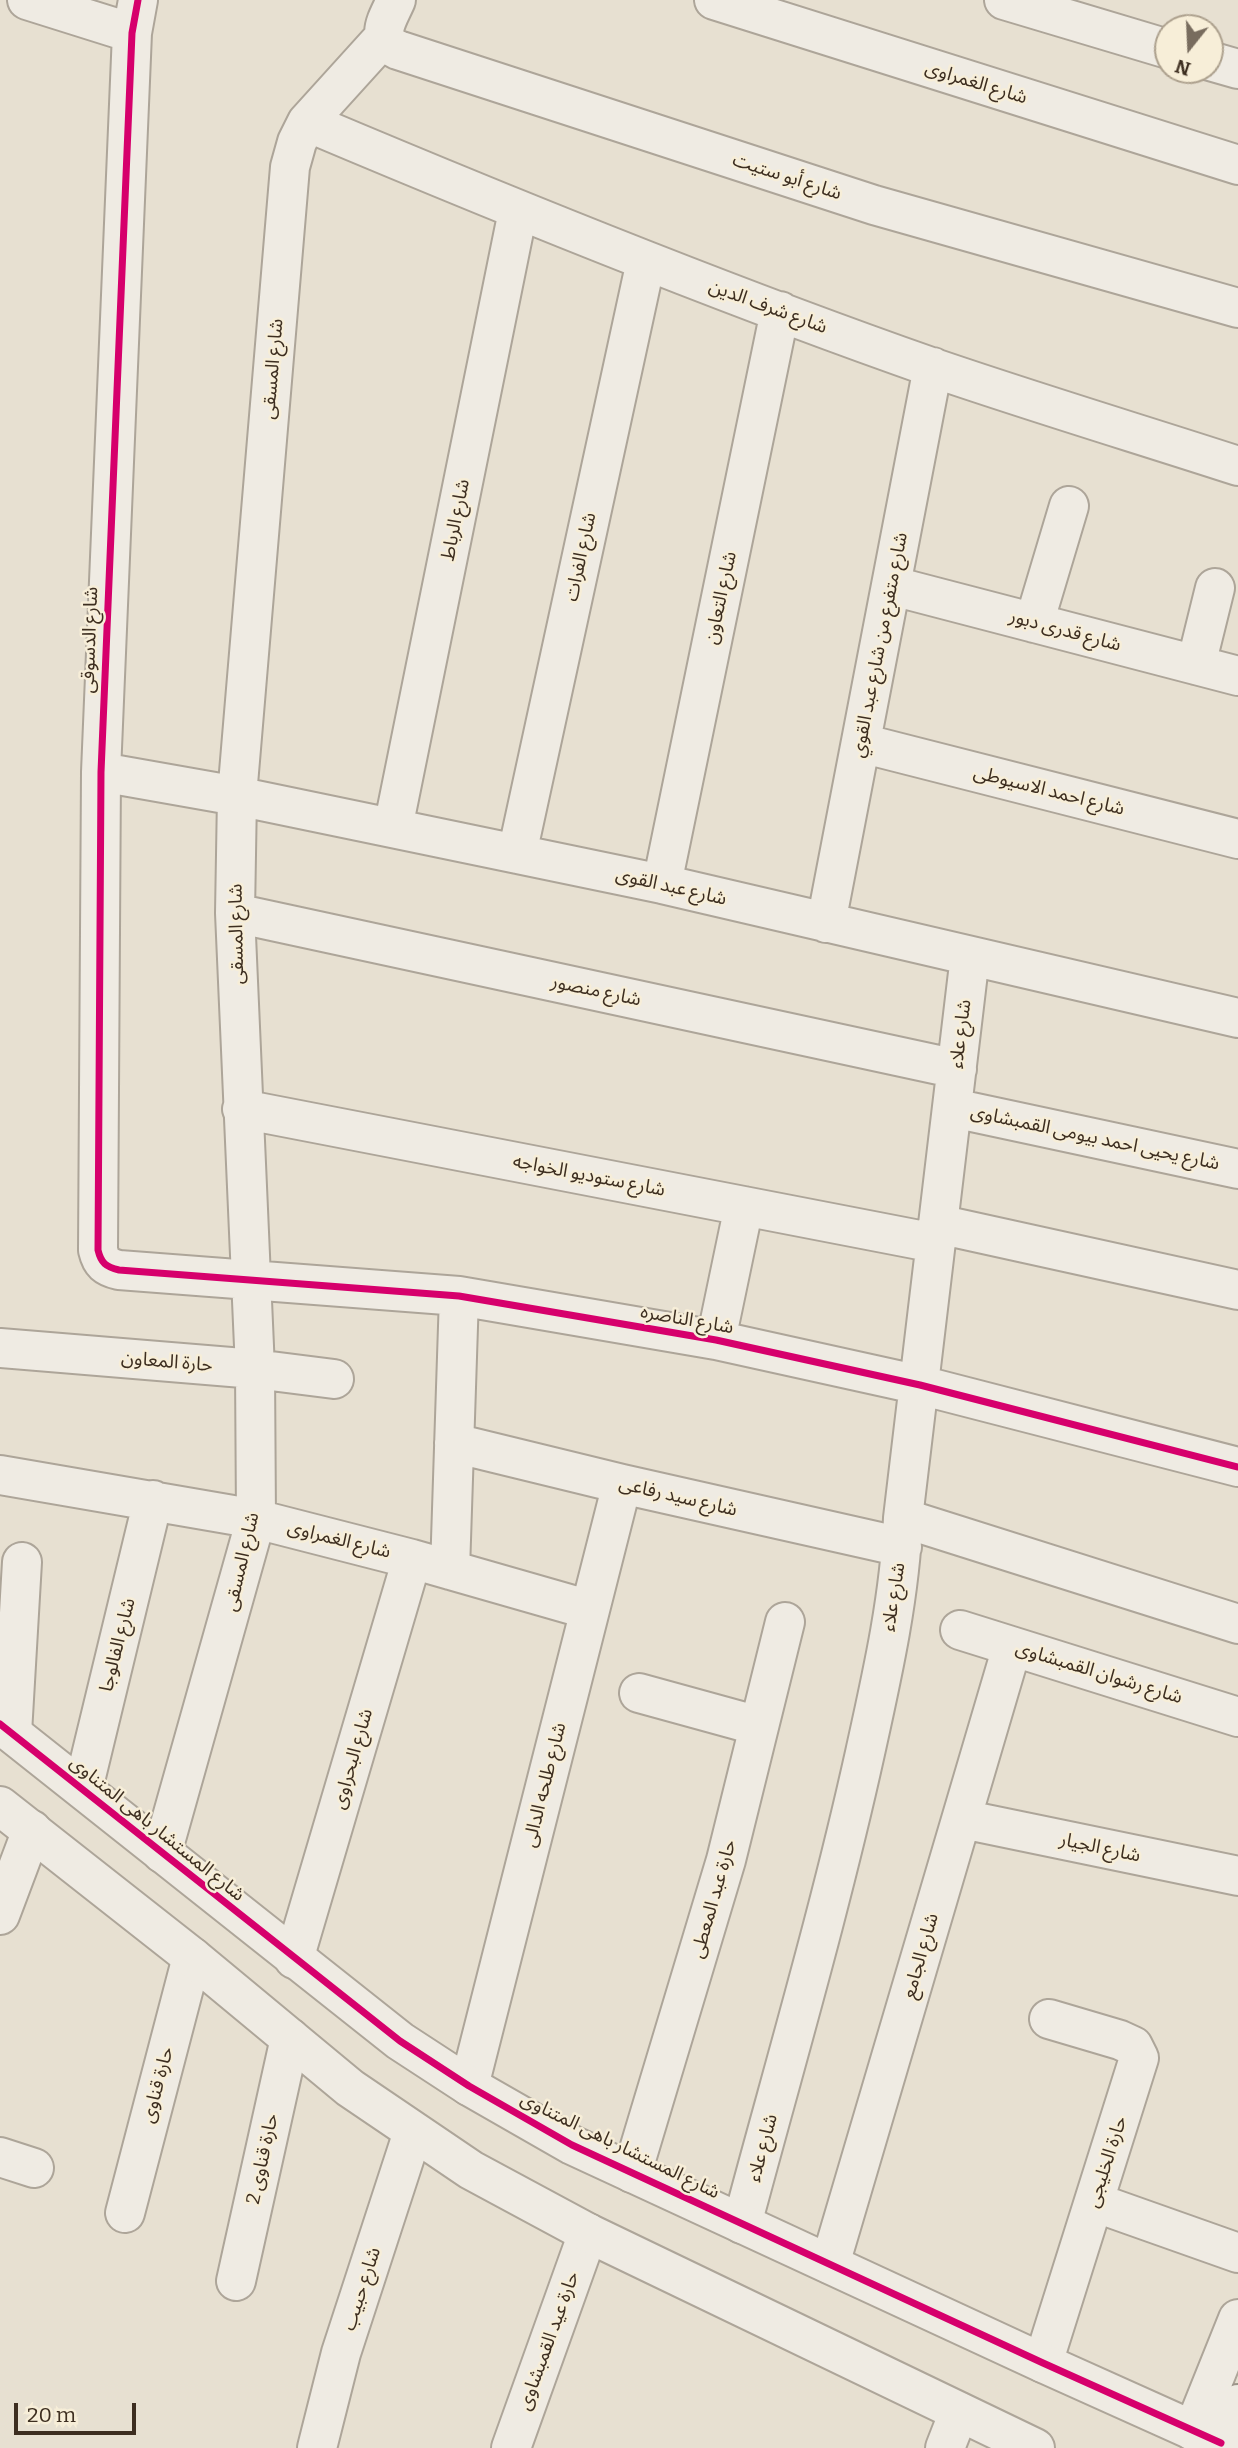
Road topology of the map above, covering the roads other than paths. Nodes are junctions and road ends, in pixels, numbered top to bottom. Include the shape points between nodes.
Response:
1 (27, 0) edge
2 (396, 0) edge
3 (714, 0) edge
4 (1004, 0) edge
5 (135, 16) edge
6 (384, 37) junction
7 (1154, 44) edge
8 (307, 122) junction
9 (1238, 165) edge
10 (518, 211) junction
11 (646, 261) junction
12 (1238, 308) edge
13 (780, 312) junction
14 (933, 368) junction
15 (1238, 466) edge
16 (1069, 506) dead end
17 (893, 586) junction
18 (1215, 588) dead end
19 (1034, 623) junction
20 (1196, 665) junction
21 (1238, 676) edge
22 (861, 743) junction
23 (101, 772) junction
24 (237, 796) junction
25 (393, 828) junction
26 (1238, 839) edge
27 (517, 854) junction
28 (662, 884) junction
29 (235, 913) junction
30 (827, 923) junction
31 (970, 956) junction
32 (1238, 1018) edge
33 (957, 1069) junction
34 (953, 1108) junction
35 (242, 1109) junction
36 (1238, 1169) edge
37 (744, 1206) junction
38 (937, 1234) junction
39 (120, 1270) joint
40 (251, 1280) junction
41 (1238, 1290) edge
42 (459, 1296) junction
43 (716, 1340) junction
44 (0, 1348) edge
45 (255, 1369) junction
46 (334, 1379) dead end
47 (920, 1385) junction
48 (454, 1443) junction
49 (1238, 1466) edge
50 (0, 1475) edge
51 (622, 1484) junction
52 (153, 1500) junction
53 (256, 1520) junction
54 (902, 1532) junction
55 (412, 1559) junction
56 (22, 1562) dead end
57 (450, 1570) junction
58 (590, 1610) junction
59 (785, 1622) dead end
60 (1238, 1623) edge
61 (960, 1630) dead end
62 (1012, 1647) junction
63 (639, 1693) dead end
64 (1238, 1717) edge
65 (759, 1726) junction
66 (6, 1729) edge
67 (83, 1789) junction
68 (0, 1806) edge
69 (962, 1819) junction
70 (32, 1830) junction
71 (162, 1853) junction
72 (1238, 1876) edge
73 (0, 1915) edge
74 (192, 1957) junction
75 (294, 1959) junction
76 (1049, 2019) dead end
77 (290, 2038) junction
78 (468, 2086) junction
79 (413, 2132) junction
80 (632, 2173) junction
81 (1094, 2202) junction
82 (125, 2213) dead end
83 (743, 2224) junction
84 (588, 2233) junction
85 (1238, 2253) edge
86 (830, 2264) junction
87 (236, 2281) dead end
88 (1238, 2319) edge
89 (1043, 2363) junction
90 (1238, 2404) edge
91 (959, 2412) junction
92 (1211, 2441) edge
93 (317, 2448) edge
94 (511, 2448) edge
95 (946, 2448) edge
96 (1035, 2448) edge

1 - 5 street
2 - 6 street
3 - 9 street, شارع الغمراوى
4 - 7 street
5 - 23 street, شارع الدسوقى
6 - 8 street, شارع المسقى
6 - 12 street, شارع أبو ستيت via 398,50 874,205
8 - 10 street, شارع شرف الدين
8 - 24 street, شارع المسقى via 290,167
10 - 11 street, شارع شرف الدين
10 - 25 street, شارع الرباط
11 - 13 street, شارع شرف الدين
11 - 27 street, شارع الفرات
13 - 14 street, شارع شرف الدين
13 - 28 street, شارع التعاون
14 - 15 street, شارع شرف الدين
14 - 17 street, شارع متفرع من شارع عبد القوي
16 - 19 street
17 - 19 street, شارع قدرى دبور
17 - 22 street, شارع متفرع من شارع عبد القوي
18 - 20 street
19 - 20 street, شارع قدرى دبور
20 - 21 street, شارع قدرى دبور
22 - 26 street, شارع احمد الاسيوطى
22 - 30 street, شارع متفرع من شارع عبد القوي
23 - 24 street, شارع عبد القوى
23 - 39 street, شارع الدسوقى via 98,1250 109,1268
24 - 25 street, شارع عبد القوى
24 - 29 street, شارع المسقى
25 - 27 street, شارع عبد القوى
27 - 28 street, شارع عبد القوى
28 - 30 street, شارع عبد القوى
29 - 33 street, شارع منصور
29 - 35 street, شارع المسقى
30 - 31 street, شارع عبد القوى
31 - 32 street, شارع عبد القوى
31 - 33 street, شارع علاء
33 - 34 street, شارع علاء
34 - 36 street, شارع يحيى احمد بيومى القمبشاوى
34 - 38 street, شارع علاء
35 - 37 street, شارع ستوديو الخواجه
35 - 40 street, شارع المسقى
37 - 38 street, شارع ستوديو الخواجه
37 - 43 street
38 - 41 street, شارع ستوديو الخواجه
38 - 47 street, شارع علاء
39 - 40 street, شارع الناصره
40 - 42 street, شارع الناصره
40 - 45 street, شارع المسقى
42 - 43 street, شارع الناصره
42 - 48 street
43 - 47 street, شارع الناصره
44 - 45 street, حارة المعاون
45 - 46 street, حارة المعاون
45 - 53 street, شارع المسقى
47 - 49 street, شارع الناصره
47 - 54 street, شارع علاء
48 - 51 street, شارع سيد رفاعى
48 - 57 street
50 - 52 street, شارع الغمراوى
51 - 54 street, شارع سيد رفاعى
51 - 58 street, شارع طلحه الدالى
52 - 53 street, شارع الغمراوى
52 - 67 street, شارع الفالوجا
53 - 55 street, شارع الغمراوى
53 - 71 street, شارع المسقى
54 - 60 street, شارع سيد رفاعى
54 - 83 street, شارع علاء via 880,1682 850,1817
55 - 57 street, شارع الغمراوى
55 - 75 street, شارع البحراوى
56 - 66 street
57 - 58 street, شارع الغمراوى
58 - 78 street, شارع طلحه الدالى
59 - 65 street, حارة عبد المعطى
61 - 62 street, شارع رشوان القمبشاوى
62 - 64 street, شارع رشوان القمبشاوى
62 - 69 street, شارع الجامع
63 - 65 street
65 - 80 street, حارة عبد المعطى via 726,1860
66 - 67 street, شارع المستشار باهى المتناوى
67 - 71 street, شارع المستشار باهى المتناوى
68 - 70 street
69 - 72 street, شارع الجيار
69 - 86 street, شارع الجامع
70 - 73 street
70 - 74 street
71 - 75 street, شارع المستشار باهى المتناوى
74 - 77 street
74 - 82 street, حارة قناوى
75 - 78 street, شارع المستشار باهى المتناوى via 400,2041
76 - 81 street, حارة الخليجى via 1121,2040 1133,2046 1139,2058
77 - 79 street
77 - 87 street, حارة قناوى 2
78 - 80 street, شارع المستشار باهى المتناوى
79 - 84 street via 471,2170
79 - 93 street, شارع حبيب via 341,2353
80 - 83 street, شارع المستشار باهى المتناوى
81 - 85 street
81 - 89 street, حارة الخليجى
83 - 86 street, شارع المستشار باهى المتناوى
84 - 91 street
84 - 94 street, حارة عيد القمبشاوى
86 - 89 street, شارع المستشار باهى المتناوى
88 - 92 street
89 - 92 street, شارع المستشار باهى المتناوى
90 - 92 street
91 - 95 street
91 - 96 street

